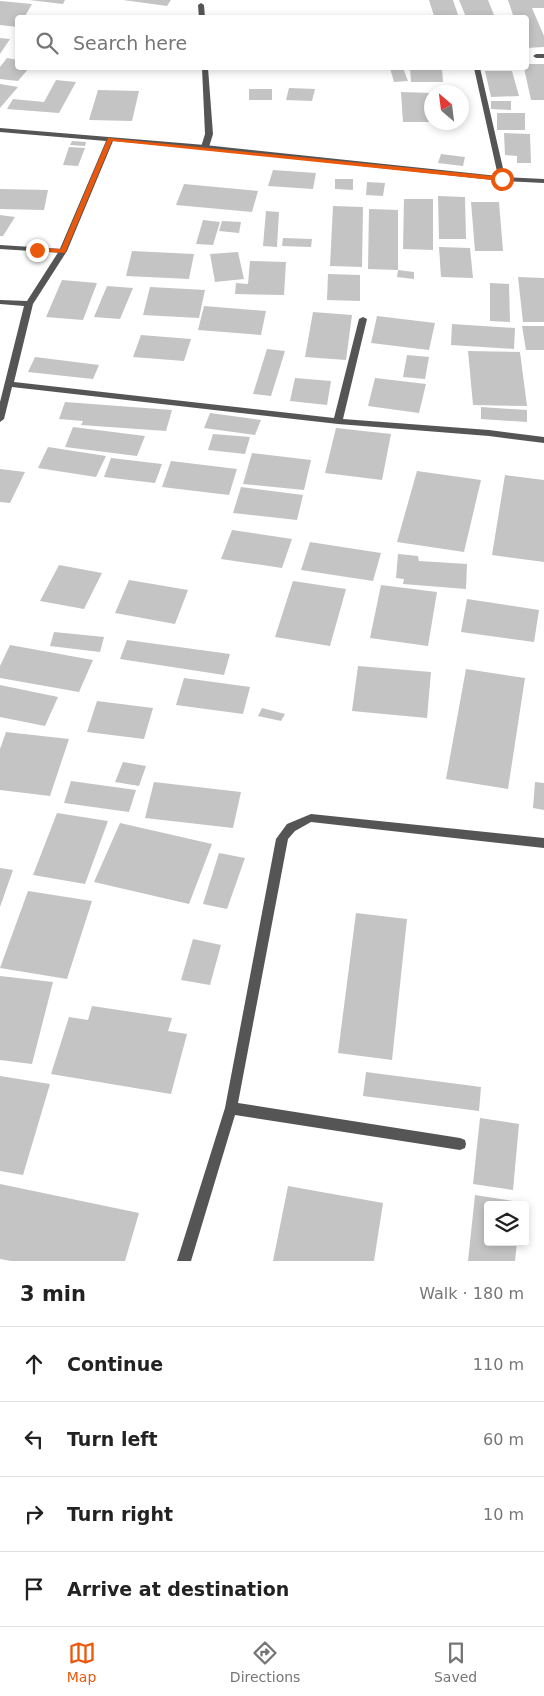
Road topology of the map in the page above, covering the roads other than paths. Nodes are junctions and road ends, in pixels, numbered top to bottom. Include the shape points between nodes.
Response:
1 (201, 5) dead end
2 (202, 15) edge
3 (536, 56) dead end
4 (544, 56) edge
5 (205, 70) edge
6 (477, 70) edge
7 (0, 130) edge
8 (110, 139) junction
9 (205, 147) junction
10 (502, 179) junction
11 (544, 181) edge
12 (0, 247) edge
13 (63, 252) junction
14 (0, 302) edge
15 (29, 304) junction
16 (363, 319) dead end
17 (9, 384) junction
18 (0, 419) edge
19 (338, 421) junction
20 (544, 440) edge
21 (544, 843) edge
22 (231, 1108) junction
23 (460, 1144) dead end
24 (184, 1261) edge

1 - 2 street
3 - 4 street
5 - 9 street via 208,134
6 - 10 street
7 - 8 street
8 - 9 street
8 - 13 street
9 - 10 street
10 - 11 street
12 - 13 street
13 - 15 street
14 - 15 street
15 - 17 street
16 - 19 street
17 - 18 street
17 - 19 street
19 - 20 street
21 - 22 street via 311,818 293,824 282,839
22 - 23 street
22 - 24 street

